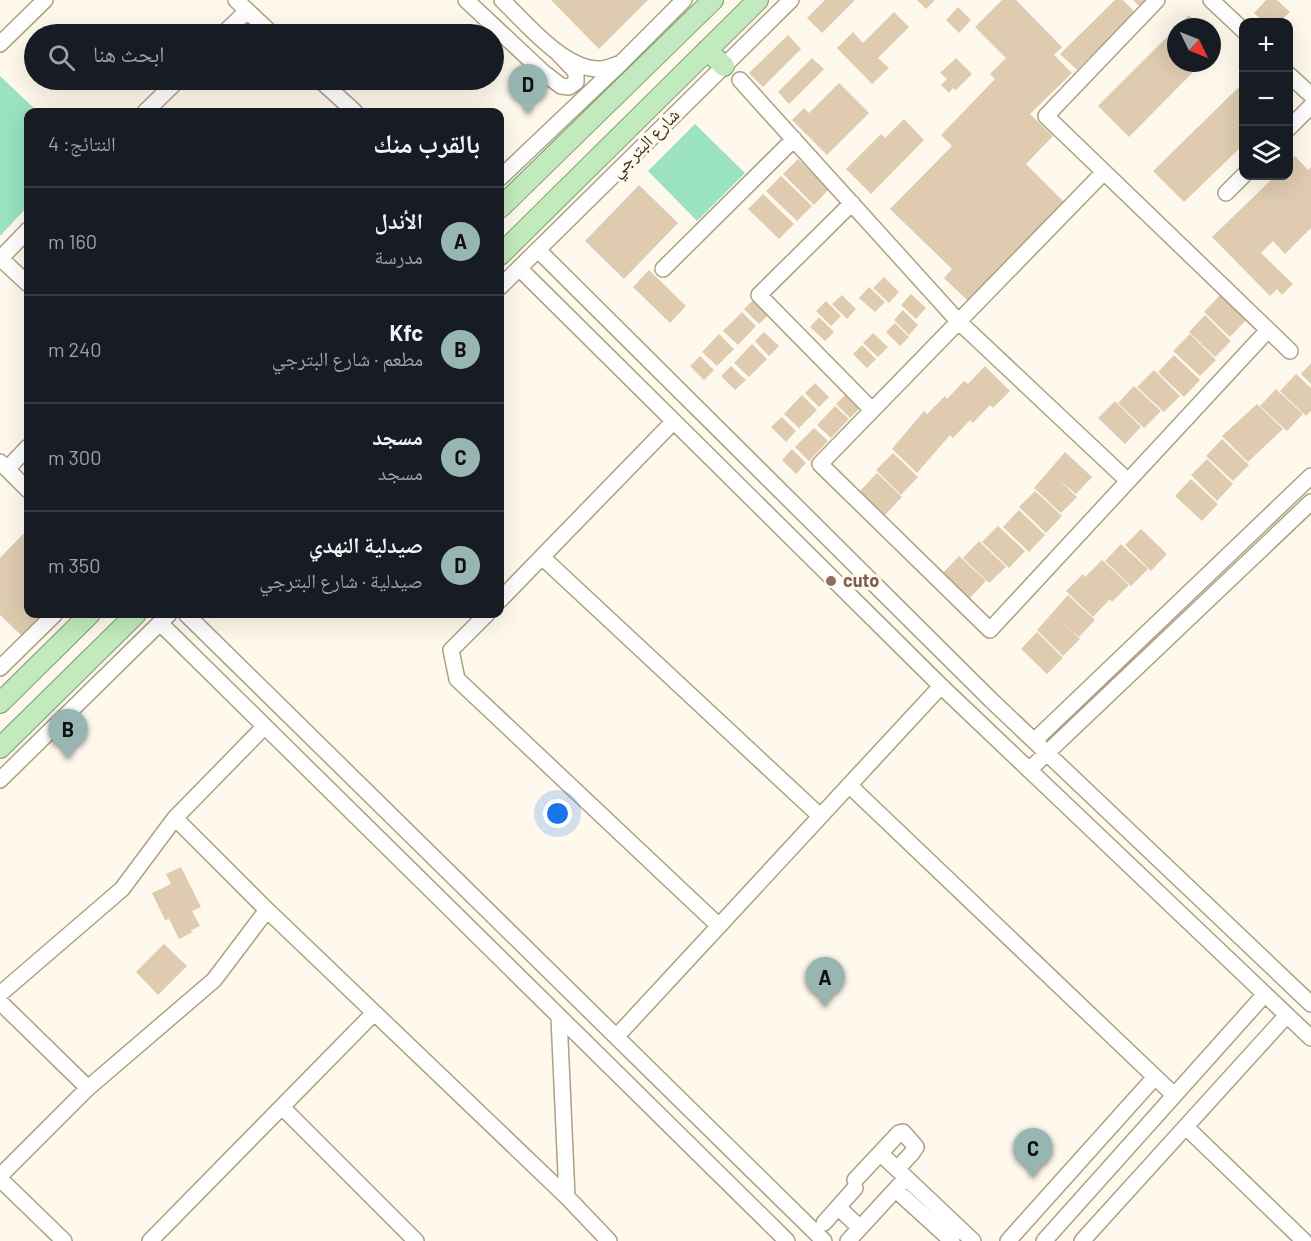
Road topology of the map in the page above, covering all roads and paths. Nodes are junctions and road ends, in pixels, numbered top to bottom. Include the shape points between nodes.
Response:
1 (45, 0) edge
2 (466, 0) edge
3 (669, 0) edge
4 (684, 0) edge
5 (713, 0) edge
6 (758, 0) edge
7 (791, 0) edge
8 (1157, 0) edge
9 (1211, 0) edge
10 (512, 3) edge
11 (241, 5) edge
12 (229, 24) edge
13 (261, 24) edge
14 (492, 24) edge
15 (660, 24) junction
16 (1239, 26) edge
17 (504, 36) edge
18 (0, 44) edge
19 (707, 50) junction
20 (558, 53) junction
21 (621, 63) junction
22 (724, 66) junction
23 (544, 73) junction
24 (1293, 79) edge
25 (740, 80) dead end
26 (168, 90) edge
27 (331, 90) edge
28 (1311, 95) edge
29 (1311, 106) edge
30 (149, 108) edge
31 (351, 108) edge
32 (1291, 126) edge
33 (543, 137) junction
34 (794, 139) junction
35 (1104, 172) junction
36 (504, 174) edge
37 (1239, 180) edge
38 (1226, 193) dead end
39 (852, 203) junction
40 (504, 204) edge
41 (24, 234) edge
42 (538, 250) junction
43 (504, 251) edge
44 (0, 258) edge
45 (519, 268) junction
46 (663, 269) dead end
47 (24, 280) edge
48 (504, 283) edge
49 (958, 321) junction
50 (1268, 330) junction
51 (1290, 351) dead end
52 (872, 410) junction
53 (673, 422) junction
54 (24, 450) edge
55 (3, 466) edge
56 (1311, 476) edge
57 (1128, 481) junction
58 (24, 486) edge
59 (1311, 502) edge
60 (542, 556) junction
61 (504, 596) edge
62 (52, 618) edge
63 (86, 618) edge
64 (132, 618) edge
65 (165, 618) edge
66 (190, 618) edge
67 (483, 618) edge
68 (0, 668) edge
69 (941, 686) junction
70 (0, 703) edge
71 (265, 726) junction
72 (1034, 741) junction
73 (0, 748) edge
74 (1047, 753) junction
75 (1029, 770) junction
76 (0, 780) edge
77 (849, 785) junction
78 (820, 816) junction
79 (175, 818) junction
80 (267, 910) junction
81 (719, 926) junction
82 (0, 994) edge
83 (1265, 994) junction
84 (0, 1002) edge
85 (1311, 1004) edge
86 (374, 1013) junction
87 (1287, 1016) junction
88 (559, 1017) junction
89 (617, 1036) junction
90 (1311, 1038) edge
91 (1155, 1077) junction
92 (88, 1088) junction
93 (1174, 1095) junction
94 (282, 1107) junction
95 (1186, 1126) junction
96 (880, 1154) junction
97 (0, 1178) edge
98 (900, 1179) junction
99 (567, 1197) junction
100 (1047, 1197) junction
101 (838, 1207) junction
102 (1068, 1214) junction
103 (824, 1223) dead end
104 (860, 1228) junction
105 (1294, 1238) edge
106 (64, 1241) edge
107 (150, 1241) edge
108 (416, 1241) edge
109 (609, 1241) edge
110 (787, 1241) edge
111 (824, 1241) edge
112 (848, 1241) edge
113 (952, 1241) edge
114 (972, 1241) edge
115 (1008, 1241) edge
116 (1044, 1241) edge
117 (1082, 1241) edge

1 - 18 street
2 - 14 street
3 - 15 street
4 - 15 street
5 - 40 main road
6 - 19 main road, شارع البترجي
7 - 22 street, شارع البترجي
8 - 35 street via 1046,116
9 - 16 street
10 - 20 street
11 - 12 street
11 - 13 street
15 - 21 street
17 - 23 street
19 - 22 main road
19 - 43 main road, شارع البترجي
20 - 21 street via 591,69
20 - 23 street via 576,72 576,82 569,87 561,86
21 - 33 street
22 - 42 street, شارع البترجي
23 - 33 street via 562,91 565,104 562,114
24 - 28 street
25 - 34 street
26 - 30 street
27 - 31 street
29 - 32 street
33 - 36 street
34 - 39 street
34 - 46 street
35 - 49 street
35 - 50 street
37 - 38 street
39 - 49 street
39 - 52 street via 759,295
41 - 44 street
42 - 45 street, شارع البترجي
42 - 72 street
44 - 47 street
45 - 48 street, شارع البترجي
45 - 53 street
49 - 52 street
49 - 57 street
50 - 51 street
50 - 57 street
52 - 57 street via 820,464 990,630
53 - 60 street
53 - 69 street
54 - 55 street
55 - 58 street
56 - 72 street
59 - 74 street
60 - 61 street
60 - 78 street
62 - 68 street
63 - 70 main road
64 - 73 main road
65 - 71 street
65 - 76 street
66 - 89 street
67 - 81 street via 452,650 457,679
69 - 75 street
69 - 77 street
71 - 79 street
71 - 88 street
72 - 74 street
74 - 75 street
74 - 85 street
75 - 83 street
77 - 78 street
77 - 91 street
78 - 81 street
79 - 80 street
79 - 82 street via 122,889
80 - 86 street
80 - 92 street via 214,980
81 - 89 street
83 - 87 street
83 - 93 street
84 - 92 street
86 - 94 street
86 - 99 street
87 - 90 street
87 - 95 street
88 - 99 street
88 - 110 street
89 - 111 street
91 - 93 street
91 - 100 street
92 - 97 street
93 - 102 street
94 - 107 street
94 - 108 street
95 - 105 street
95 - 117 street
96 - 98 street
96 - 98 street via 899,1133 907,1135 916,1147
96 - 101 street
97 - 106 street
98 - 104 street
98 - 113 street
98 - 114 street
99 - 109 street
100 - 102 street
100 - 115 street
101 - 103 street
101 - 104 street
102 - 116 street
104 - 112 street

